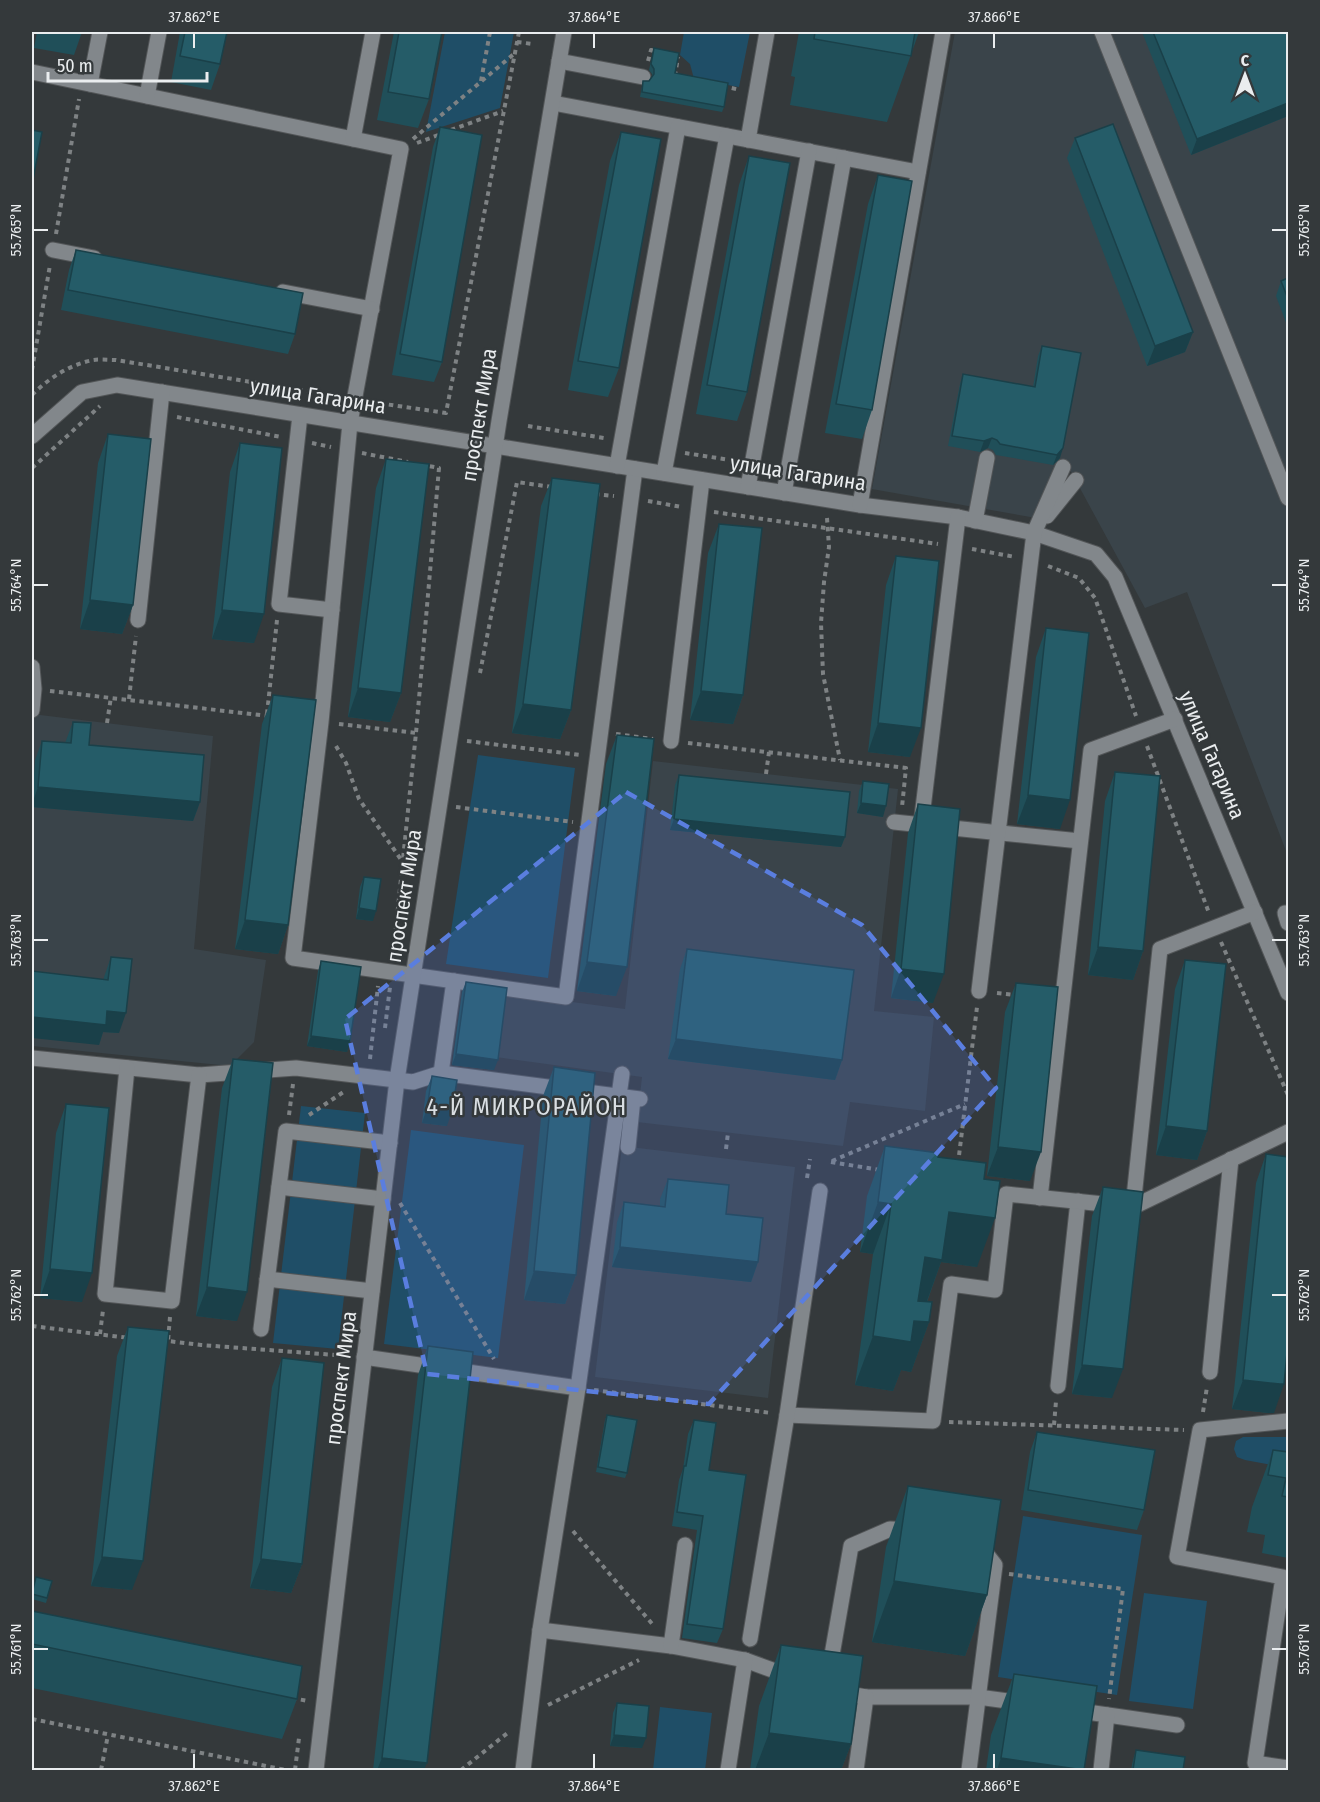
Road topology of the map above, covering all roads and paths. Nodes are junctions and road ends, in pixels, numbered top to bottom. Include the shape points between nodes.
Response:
1 (100, 32) edge
2 (159, 32) edge
3 (373, 32) edge
4 (490, 32) edge
5 (519, 32) edge
6 (564, 32) edge
7 (767, 32) edge
8 (943, 32) edge
9 (1102, 32) edge
10 (517, 42) junction
11 (533, 44) dead end
12 (660, 52) edge
13 (515, 53) junction
14 (669, 53) edge
15 (559, 65) junction
16 (32, 72) edge
17 (644, 76) joint
18 (686, 79) edge
19 (481, 82) junction
20 (86, 83) junction
21 (719, 86) edge
22 (756, 93) junction
23 (147, 96) junction
24 (553, 103) junction
25 (504, 111) junction
26 (678, 127) junction
27 (727, 136) junction
28 (353, 139) junction
29 (748, 140) junction
30 (401, 149) junction
31 (809, 151) junction
32 (844, 158) junction
33 (918, 172) junction
34 (53, 250) junction
35 (107, 260) edge
36 (273, 291) edge
37 (372, 309) junction
38 (32, 370) edge
39 (162, 392) junction
40 (105, 402) dead end
41 (160, 413) junction
42 (446, 413) dead end
43 (300, 415) junction
44 (350, 423) junction
45 (32, 436) edge
46 (297, 440) junction
47 (495, 447) junction
48 (348, 450) junction
49 (987, 458) dead end
50 (617, 466) junction
51 (1063, 467) dead end
52 (32, 468) edge
53 (635, 469) junction
54 (664, 474) junction
55 (702, 480) junction
56 (1076, 480) dead end
57 (748, 487) junction
58 (562, 489) edge
59 (585, 492) edge
60 (784, 493) junction
61 (1288, 498) edge
62 (631, 499) junction
63 (824, 499) junction
64 (860, 505) junction
65 (699, 509) junction
66 (958, 517) junction
67 (975, 521) junction
68 (828, 529) junction
69 (1034, 533) junction
70 (954, 547) junction
71 (1031, 559) junction
72 (279, 604) junction
73 (332, 610) junction
74 (138, 620) joint
75 (32, 667) edge
76 (479, 682) dead end
77 (34, 689) junction
78 (111, 697) junction
79 (129, 699) junction
80 (32, 710) edge
81 (267, 716) junction
82 (278, 717) edge
83 (1175, 719) junction
84 (321, 722) junction
85 (107, 723) dead end
86 (600, 732) junction
87 (1142, 732) junction
88 (416, 733) junction
89 (671, 741) junction
90 (465, 752) dead end
91 (769, 752) junction
92 (597, 757) junction
93 (840, 760) junction
94 (766, 774) dead end
95 (457, 796) dead end
96 (897, 822) joint
97 (589, 824) junction
98 (921, 825) junction
99 (999, 832) junction
100 (1080, 841) junction
101 (403, 862) junction
102 (1255, 912) junction
103 (1214, 928) junction
104 (386, 972) junction
105 (413, 975) junction
106 (454, 981) junction
107 (979, 991) junction
108 (1288, 993) edge
109 (1026, 997) edge
110 (384, 1031) dead end
111 (32, 1058) edge
112 (127, 1068) junction
113 (296, 1068) junction
114 (441, 1073) junction
115 (622, 1074) dead end
116 (199, 1076) junction
117 (368, 1076) junction
118 (397, 1080) junction
119 (1288, 1095) edge
120 (630, 1098) junction
121 (965, 1104) junction
122 (286, 1131) junction
123 (1288, 1132) edge
124 (728, 1133) dead end
125 (390, 1143) junction
126 (628, 1147) dead end
127 (726, 1149) dead end
128 (1232, 1159) junction
129 (957, 1166) edge
130 (888, 1171) edge
131 (279, 1186) junction
132 (820, 1191) dead end
133 (1040, 1198) junction
134 (383, 1199) junction
135 (1078, 1202) junction
136 (399, 1203) dead end
137 (1133, 1208) junction
138 (267, 1279) junction
139 (372, 1291) junction
140 (105, 1294) junction
141 (172, 1301) junction
142 (32, 1326) edge
143 (261, 1329) dead end
144 (100, 1334) junction
145 (132, 1338) edge
146 (159, 1341) edge
147 (168, 1341) junction
148 (364, 1357) junction
149 (1210, 1372) joint
150 (504, 1377) junction
151 (1058, 1386) dead end
152 (578, 1388) junction
153 (787, 1415) junction
154 (1288, 1420) edge
155 (933, 1421) junction
156 (1200, 1430) junction
157 (566, 1522) dead end
158 (925, 1532) edge
159 (971, 1536) edge
160 (685, 1545) dead end
161 (994, 1572) junction
162 (540, 1630) junction
163 (750, 1639) dead end
164 (671, 1646) junction
165 (641, 1659) dead end
166 (745, 1660) junction
167 (806, 1683) edge
168 (282, 1695) edge
169 (866, 1697) junction
170 (978, 1697) junction
171 (324, 1704) junction
172 (1037, 1705) edge
173 (1060, 1708) edge
174 (531, 1714) junction
175 (1107, 1715) junction
176 (32, 1719) edge
177 (1177, 1725) dead end
178 (108, 1735) junction
179 (514, 1737) dead end
180 (1288, 1768) edge
181 (101, 1770) edge
182 (286, 1770) edge
183 (316, 1770) edge
184 (461, 1770) edge
185 (523, 1770) edge
186 (728, 1770) edge
187 (856, 1770) edge
188 (969, 1770) edge
189 (1101, 1770) edge

1 - 20 street
2 - 23 street
3 - 28 street
4 - 19 path
5 - 10 path
6 - 15 street, проспект Мира
7 - 22 street
8 - 33 street
9 - 61 street
10 - 11 path
10 - 13 path
12 - 17 path via 651,50
13 - 19 path
13 - 25 path
14 - 18 path via 679,55 675,76
15 - 17 street
15 - 24 street, проспект Мира
16 - 20 street
19 - 30 path
20 - 23 street
20 - 34 path
21 - 22 path
22 - 29 street
23 - 28 street
24 - 26 street
24 - 47 street, проспект Мира
25 - 30 path
25 - 42 path
26 - 27 street
26 - 50 street
27 - 29 street
27 - 54 street
28 - 30 street
29 - 31 street
30 - 37 street
31 - 32 street
31 - 57 street
32 - 33 street
32 - 60 street
33 - 64 street
34 - 35 street
34 - 38 path
36 - 37 street
37 - 44 street
39 - 41 street
39 - 43 street, улица Гагарина
39 - 45 street, улица Гагарина via 117,385 82,392
40 - 52 path
41 - 46 path
41 - 74 street
43 - 44 street, улица Гагарина
43 - 46 street
44 - 47 street, улица Гагарина
44 - 48 street
46 - 48 path
46 - 72 street
47 - 50 street, улица Гагарина
47 - 105 street, проспект Мира
48 - 73 street
48 - 88 path via 439,468
49 - 67 street
50 - 53 street, улица Гагарина
51 - 69 street
53 - 54 street, улица Гагарина
53 - 62 street
54 - 55 street, улица Гагарина
55 - 57 street, улица Гагарина
55 - 65 street
56 - 69 street
57 - 60 street, улица Гагарина
58 - 76 path via 517,482
59 - 62 path
60 - 63 street, улица Гагарина
62 - 65 path
62 - 86 street
63 - 64 street, улица Гагарина
63 - 68 path
64 - 66 street, улица Гагарина
65 - 68 path
65 - 89 street
66 - 67 street, улица Гагарина
66 - 70 street
67 - 69 street, улица Гагарина
68 - 70 path
68 - 93 path via 830,547 821,623 823,674
69 - 71 street
69 - 83 street, улица Гагарина via 1096,554 1116,577 1146,630
70 - 71 path
70 - 98 street
71 - 87 path via 1079,578 1095,598
71 - 99 street
72 - 73 street
72 - 81 path
73 - 84 street
74 - 79 path
75 - 77 street
77 - 78 path
77 - 80 street
78 - 79 path
78 - 85 path
79 - 81 path
81 - 82 path
83 - 87 street
83 - 102 street, улица Гагарина
84 - 88 path
84 - 101 path via 346,763 359,799
84 - 104 street via 293,958
86 - 89 path
86 - 92 street
87 - 100 street via 1092,750
87 - 103 path
88 - 101 path
89 - 91 path
90 - 92 path via 467,741
91 - 93 path
91 - 94 path
92 - 97 street
93 - 96 path via 906,768
95 - 97 path via 455,807
96 - 98 street
97 - 106 street via 566,998
98 - 99 street
99 - 100 street
99 - 107 street
100 - 133 street
101 - 104 path
102 - 103 street
102 - 108 street, улица Гагарина
103 - 119 path
103 - 137 street via 1160,949
104 - 105 street
104 - 110 path
104 - 117 path
105 - 106 street
105 - 118 street, проспект Мира
106 - 114 street
107 - 109 path
107 - 121 path
111 - 112 street
112 - 116 street
112 - 140 street
113 - 116 street
113 - 117 street
113 - 122 path
114 - 118 street via 413,1082
114 - 120 street
115 - 120 street
116 - 141 street
117 - 118 street
117 - 122 path
118 - 125 street, проспект Мира
120 - 126 street
120 - 152 street
121 - 129 path
121 - 130 path via 831,1162
122 - 125 street
122 - 131 street
123 - 128 street
124 - 127 path
125 - 134 street, проспект Мира
128 - 137 street
128 - 149 street
131 - 134 street
131 - 138 street
132 - 153 street
133 - 135 street
133 - 155 street via 1006,1194 995,1290 951,1284
134 - 139 street, проспект Мира
135 - 137 street
135 - 151 street
136 - 150 path
138 - 139 street
138 - 143 street
139 - 148 street, проспект Мира
140 - 141 street
140 - 144 path
141 - 147 path
142 - 144 path
144 - 145 path
146 - 147 path
147 - 148 path
148 - 150 street
148 - 171 street, проспект Мира
149 - 156 path
150 - 152 street
152 - 153 path
152 - 162 street
153 - 155 street
153 - 163 street
154 - 156 street
155 - 156 path
156 - 180 street via 1177,1557 1283,1577 1255,1763
157 - 164 path
158 - 169 street via 890,1528 851,1546 826,1690
159 - 161 street via 995,1565
160 - 164 street
161 - 170 street
161 - 175 path via 1124,1589
162 - 164 street
162 - 174 street
164 - 166 street
165 - 174 path
166 - 167 street
166 - 186 street
168 - 171 path
169 - 170 street
169 - 187 street
170 - 172 street
170 - 188 street
171 - 183 street, проспект Мира
173 - 175 street
174 - 185 street
175 - 177 street
175 - 189 street
176 - 178 path
178 - 181 path
178 - 182 path
179 - 184 path via 515,1726

